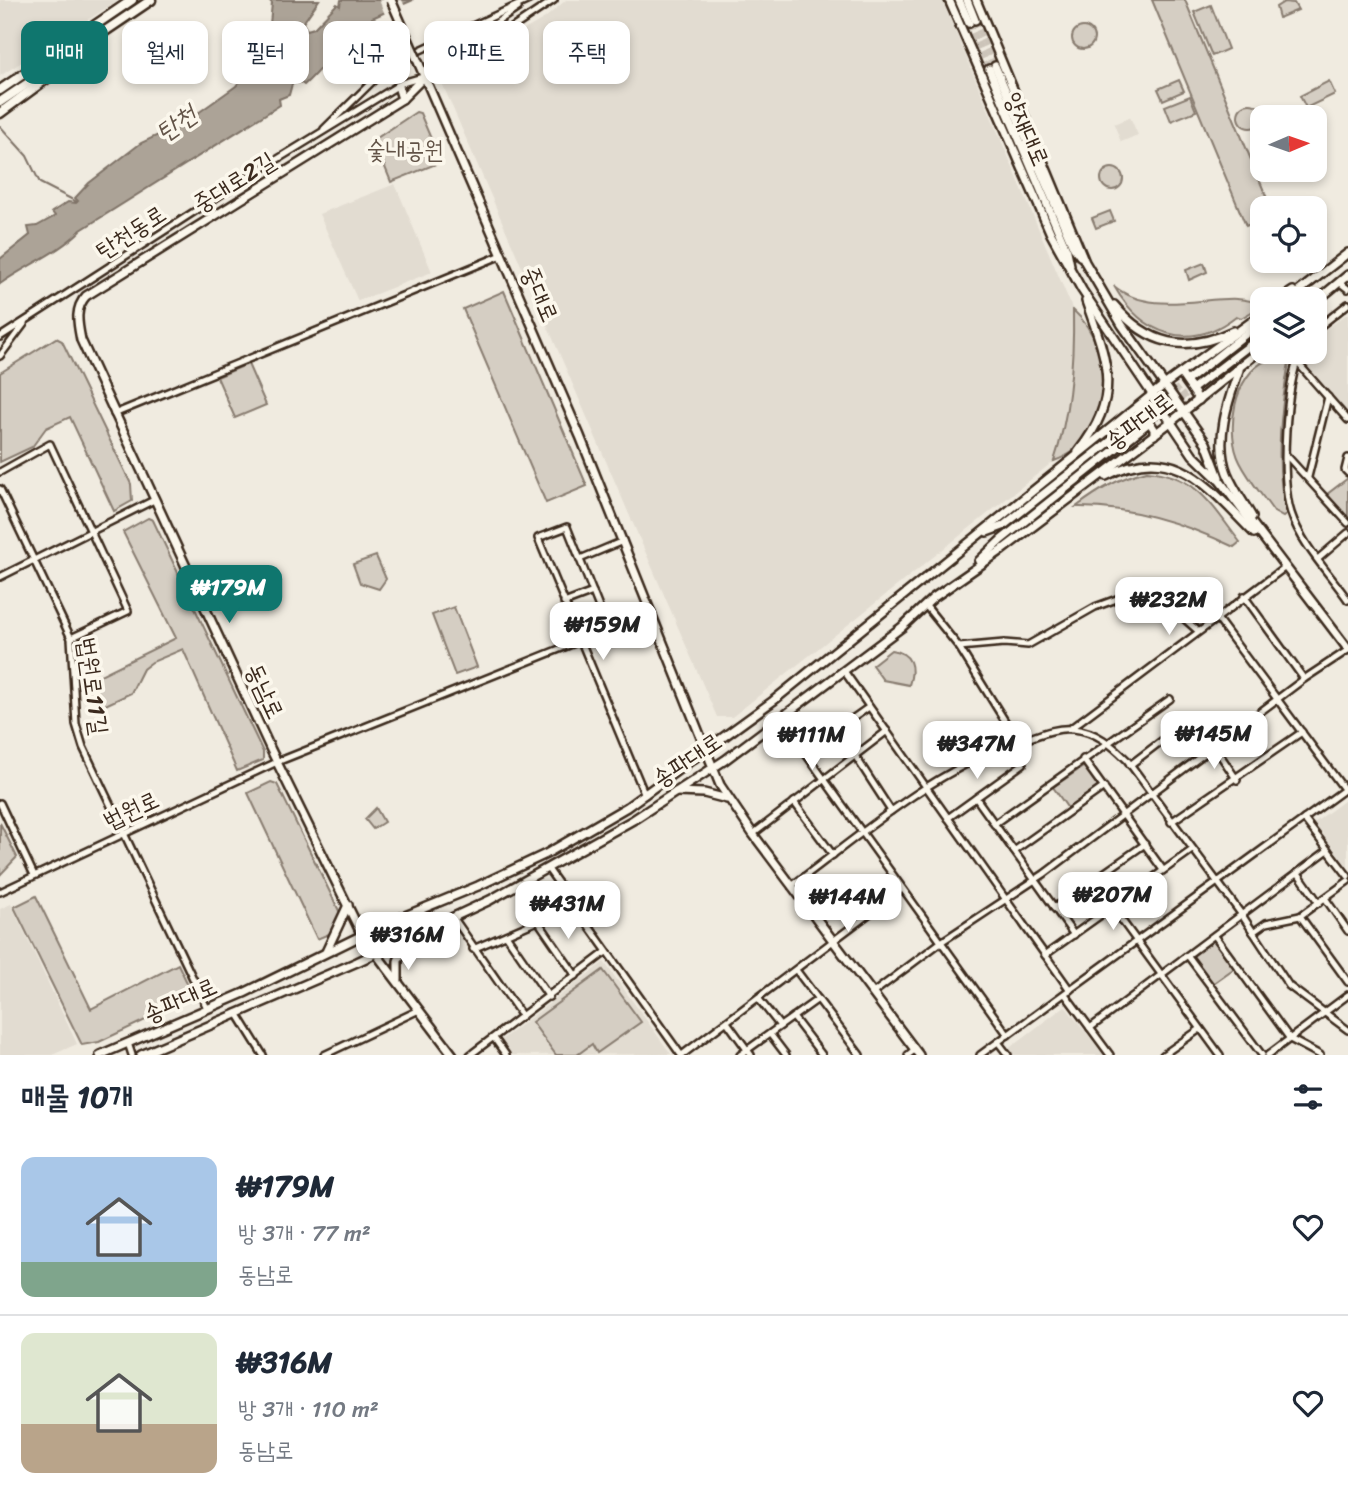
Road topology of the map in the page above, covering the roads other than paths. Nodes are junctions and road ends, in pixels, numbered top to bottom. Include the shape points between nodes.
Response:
1 (132, 0) edge
2 (151, 0) edge
3 (391, 0) edge
4 (529, 0) edge
5 (554, 0) edge
6 (949, 0) edge
7 (960, 0) edge
8 (967, 0) edge
9 (976, 0) edge
10 (101, 21) edge
11 (110, 28) junction
12 (21, 72) edge
13 (21, 76) edge
14 (423, 78) junction
15 (0, 83) edge
16 (398, 86) junction
17 (0, 90) edge
18 (402, 99) junction
19 (0, 102) edge
20 (0, 113) edge
21 (317, 136) junction
22 (1348, 253) edge
23 (502, 255) junction
24 (1085, 261) junction
25 (1071, 272) junction
26 (1348, 275) edge
27 (1312, 281) junction
28 (1339, 282) junction
29 (1302, 287) edge
30 (1304, 287) edge
31 (1100, 288) junction
32 (1348, 289) edge
33 (1082, 290) junction
34 (1327, 291) edge
35 (1348, 304) edge
36 (29, 319) junction
37 (1327, 321) edge
38 (1250, 322) edge
39 (77, 324) joint
40 (1246, 325) junction
41 (1250, 331) edge
42 (0, 337) edge
43 (1250, 345) edge
44 (0, 356) edge
45 (1250, 359) edge
46 (1296, 364) edge
47 (1299, 364) edge
48 (1239, 368) junction
49 (1181, 374) junction
50 (1189, 379) tunnel mouth
51 (1164, 385) junction
52 (1195, 387) tunnel mouth
53 (1154, 394) junction
54 (1328, 397) junction
55 (1199, 400) junction
56 (1137, 409) junction
57 (1184, 412) junction
58 (114, 414) junction
59 (1140, 418) tunnel mouth
60 (1348, 421) edge
61 (1172, 422) junction
62 (1147, 425) tunnel mouth
63 (1154, 435) junction
64 (1287, 456) junction
65 (1348, 458) edge
66 (1069, 464) junction
67 (0, 472) edge
68 (1348, 473) edge
69 (1308, 477) junction
70 (1220, 481) junction
71 (1087, 485) junction
72 (0, 489) edge
73 (154, 500) junction
74 (1348, 523) edge
75 (92, 533) junction
76 (982, 533) junction
77 (1348, 533) edge
78 (623, 541) junction
79 (1269, 548) junction
80 (1319, 558) junction
81 (580, 559) junction
82 (33, 560) junction
83 (1284, 568) junction
84 (970, 571) junction
85 (0, 577) edge
86 (593, 592) junction
87 (1244, 596) junction
88 (1348, 600) edge
89 (564, 603) junction
90 (926, 606) junction
91 (652, 612) junction
92 (1216, 617) junction
93 (608, 630) junction
94 (1198, 631) junction
95 (71, 638) junction
96 (580, 641) junction
97 (959, 647) junction
98 (1348, 650) edge
99 (844, 671) junction
100 (1304, 679) junction
101 (1170, 699) dead end
102 (1277, 699) junction
103 (869, 707) junction
104 (779, 718) junction
105 (1185, 723) dead end
106 (1070, 728) junction
107 (887, 731) junction
108 (1302, 732) junction
109 (1108, 742) junction
110 (1010, 744) junction
111 (1214, 747) junction
112 (708, 749) junction
113 (855, 755) junction
114 (1083, 760) junction
115 (277, 762) junction
116 (1130, 765) junction
117 (715, 767) junction
118 (824, 779) junction
119 (1237, 780) junction
120 (926, 786) junction
121 (1104, 788) junction
122 (1346, 788) edge
123 (676, 792) junction
124 (1150, 792) junction
125 (645, 795) junction
126 (976, 798) junction
127 (727, 799) junction
128 (794, 802) junction
129 (0, 803) edge
130 (891, 811) junction
131 (1123, 813) junction
132 (948, 818) junction
133 (1304, 819) junction
134 (1171, 822) junction
135 (994, 824) junction
136 (125, 832) junction
137 (862, 833) junction
138 (753, 834) junction
139 (1145, 844) junction
140 (1192, 850) junction
141 (1328, 850) junction
142 (1014, 851) junction
143 (833, 855) junction
144 (548, 869) junction
145 (1163, 870) junction
146 (1298, 873) junction
147 (34, 875) junction
148 (1348, 879) edge
149 (1034, 880) junction
150 (1216, 884) junction
151 (793, 885) junction
152 (902, 889) junction
153 (0, 891) edge
154 (1325, 898) junction
155 (1006, 901) junction
156 (1319, 902) junction
157 (348, 905) junction
158 (572, 906) junction
159 (1112, 907) junction
160 (1054, 908) junction
161 (1242, 915) junction
162 (1300, 916) junction
163 (453, 917) junction
164 (538, 921) junction
165 (1348, 930) edge
166 (1254, 932) junction
167 (1074, 934) junction
168 (362, 935) junction
169 (506, 935) junction
170 (1215, 936) junction
171 (408, 937) junction
172 (834, 939) junction
173 (941, 942) junction
174 (1136, 943) junction
175 (473, 949) junction
176 (606, 952) junction
177 (374, 953) junction
178 (325, 954) junction
179 (1045, 955) junction
180 (1188, 956) junction
181 (796, 970) junction
182 (576, 976) junction
183 (1161, 976) junction
184 (398, 981) junction
185 (1348, 982) edge
186 (1068, 992) junction
187 (873, 993) junction
188 (1348, 995) edge
189 (549, 996) junction
190 (758, 998) junction
191 (818, 999) junction
192 (208, 1008) junction
193 (418, 1010) junction
194 (237, 1013) junction
195 (1323, 1014) junction
196 (522, 1016) junction
197 (793, 1017) junction
198 (727, 1022) junction
199 (780, 1026) junction
200 (1090, 1028) junction
201 (1200, 1029) junction
202 (1348, 1030) edge
203 (770, 1034) junction
204 (1008, 1035) junction
205 (494, 1038) junction
206 (1290, 1039) junction
207 (998, 1042) junction
208 (128, 1043) junction
209 (749, 1053) edge
210 (1218, 1053) edge
211 (914, 1054) edge
212 (100, 1055) edge
213 (132, 1055) edge
214 (141, 1055) edge
215 (263, 1055) edge
216 (324, 1055) edge
217 (453, 1055) edge
218 (470, 1055) edge
219 (506, 1055) edge
220 (682, 1055) edge
221 (740, 1055) edge
222 (786, 1055) edge
223 (822, 1055) edge
224 (860, 1055) edge
225 (980, 1055) edge
226 (1008, 1055) edge
227 (1110, 1055) edge
228 (1163, 1055) edge
229 (1209, 1055) edge
230 (1262, 1055) edge
231 (1268, 1055) edge
232 (1320, 1055) edge

1 - 10 highway
2 - 11 highway
3 - 14 main road, 중대로, bridge
4 - 14 street, 탄천동로
4 - 21 street via 403,58
5 - 14 street via 491,43
6 - 25 main road, 양재대로
7 - 8 main road via 972,22
9 - 24 main road, 양재대로
11 - 19 highway
11 - 20 highway
12 - 15 highway
13 - 17 highway
14 - 16 street, 탄천동로
14 - 18 main road, 중대로2길
14 - 23 main road, 중대로
16 - 18 main road
16 - 21 street, 탄천동로
18 - 39 main road, 중대로2길 via 93,292 81,302
21 - 36 street, 탄천동로
22 - 27 main road
23 - 58 street
23 - 78 main road, 중대로
24 - 25 main road, 양재대로 via 1074,248 992,67 1067,251
24 - 31 main road, 양재대로
25 - 33 main road, 양재대로
26 - 28 main road
27 - 29 main road
27 - 30 main road
28 - 32 street
28 - 34 main road
31 - 40 main road via 1129,323 1156,339 1201,343
31 - 51 main road, 양재대로
33 - 53 main road, 양재대로
33 - 66 main road via 1103,351 1108,385 1101,419
35 - 37 street
36 - 42 street, 탄천동로
36 - 44 street
38 - 40 main road
39 - 58 main road, 동남로
40 - 49 main road
41 - 50 main road
43 - 52 main road
45 - 48 main road, 송파대로
46 - 64 street
47 - 54 street
48 - 55 main road, 송파대로
48 - 79 main road via 1224,421 1226,471
49 - 51 main road
49 - 55 main road
51 - 53 main road
51 - 57 main road, 양재대로
53 - 56 main road
53 - 61 main road, 양재대로
54 - 60 street
54 - 69 street
55 - 57 main road, 송파대로
56 - 63 main road
56 - 66 main road
57 - 61 main road, 송파대로
57 - 70 main road, 양재대로 via 1206,443
58 - 73 main road, 동남로
59 - 76 main road via 1003,526
61 - 63 main road, 송파대로
61 - 70 main road, 양재대로 via 1193,454
62 - 84 main road via 1001,540
63 - 71 main road, 송파대로
64 - 69 street
64 - 80 street via 1291,515
65 - 68 street
66 - 76 main road
67 - 75 street via 50,444
69 - 74 street
70 - 79 main road, 양재대로
71 - 79 main road via 1125,465 1148,461 1185,469
71 - 84 main road, 송파대로
72 - 82 street, 법원로11길
73 - 75 street
73 - 115 main road, 동남로
75 - 82 street
75 - 95 street via 128,611
76 - 112 main road, 송파대로
77 - 80 street
78 - 81 street
78 - 91 main road, 중대로
79 - 83 main road, 양재대로
80 - 88 street
81 - 86 street
81 - 89 street via 567,527 538,538
82 - 85 street
82 - 95 street, 법원로11길
83 - 87 street
83 - 98 main road, 양재대로
84 - 90 main road, 송파대로
86 - 89 street
86 - 93 street
87 - 92 street
87 - 100 street
89 - 96 street
90 - 97 street
90 - 99 main road, 송파대로
91 - 93 street, 법원로
91 - 112 main road, 중대로
92 - 94 street
92 - 102 street
93 - 96 street, 법원로
94 - 97 street via 1161,598 1133,593 1084,613 1028,645
94 - 106 street
95 - 136 street, 법원로11길 via 76,724
96 - 115 street, 법원로
96 - 125 street
97 - 110 street via 1008,726
98 - 100 street
99 - 103 street
99 - 104 main road, 송파대로
100 - 102 street
101 - 109 street
102 - 108 street
102 - 111 street
103 - 107 street
103 - 113 street via 842,726 841,734
104 - 117 main road, 송파대로
104 - 118 street
105 - 116 street
106 - 109 street
106 - 110 street
107 - 113 street
107 - 120 street
108 - 119 street
108 - 122 street
109 - 114 street
109 - 116 street
110 - 120 street
110 - 126 street via 1023,764
111 - 119 street
111 - 124 street
112 - 117 main road, 중대로
112 - 125 main road, 송파대로
113 - 118 street
113 - 130 street
114 - 121 street
114 - 135 street
115 - 136 street, 법원로
115 - 157 main road, 동남로
116 - 124 street
117 - 123 main road, 송파대로
117 - 127 main road, 중대로
118 - 128 street
118 - 137 street
119 - 134 street
120 - 130 street
120 - 132 street
121 - 131 street
121 - 142 street
122 - 133 street
123 - 127 main road
123 - 144 main road, 송파대로
124 - 131 street
124 - 134 street
125 - 168 main road, 송파대로 via 540,857
126 - 132 street
126 - 135 street
127 - 138 main road, 중대로
128 - 138 street
128 - 143 street
129 - 147 street
130 - 137 street
131 - 139 street
131 - 149 street
132 - 155 street
133 - 141 street
133 - 150 street
134 - 140 street
135 - 142 street
136 - 147 street, 법원로
136 - 192 street, 법원로11길
137 - 143 street
137 - 152 street
138 - 151 main road, 중대로
139 - 145 street
139 - 160 street
140 - 145 street
140 - 150 street
141 - 146 street
141 - 148 street
142 - 149 street
143 - 151 street
144 - 158 street
144 - 163 main road, 송파대로
145 - 159 street
146 - 156 street
146 - 161 street
147 - 153 street, 법원로
148 - 154 street
149 - 155 street
149 - 160 street
150 - 161 street
150 - 174 street
151 - 172 main road, 중대로
152 - 172 street
152 - 173 street
154 - 156 street
154 - 165 street
155 - 173 street
155 - 179 street
156 - 162 street
157 - 168 main road, 동남로
157 - 178 main road
158 - 164 street
158 - 176 street
159 - 167 street
159 - 174 street
160 - 167 street
161 - 166 street
161 - 170 street
162 - 166 street via 1266,923
162 - 185 street
163 - 171 main road, 송파대로
163 - 175 street
164 - 169 street
164 - 182 street
166 - 195 street via 1289,986
167 - 179 street
168 - 177 main road, 동남로
168 - 178 main road, 송파대로
169 - 175 street
169 - 189 street
170 - 180 street
170 - 206 street
171 - 177 main road, 송파대로
171 - 184 main road via 398,961
172 - 181 street
172 - 187 main road, 중대로
173 - 187 street
173 - 204 street
174 - 183 street
174 - 186 street
175 - 196 street
176 - 182 street
176 - 220 street
177 - 184 main road, 동남로
177 - 194 main road, 송파대로
178 - 192 main road, 송파대로
179 - 186 street
180 - 183 street
180 - 230 street
181 - 190 street
181 - 191 street
182 - 189 street
183 - 200 street
183 - 201 street
184 - 193 main road, 동남로
186 - 200 street
186 - 204 street
187 - 211 main road, 중대로
188 - 195 street
189 - 196 street
190 - 198 street
190 - 199 street
191 - 197 street
191 - 224 street
192 - 208 main road, 송파대로
193 - 216 street
193 - 217 main road, 동남로
194 - 214 main road, 송파대로
194 - 215 street
195 - 202 street
195 - 206 street
196 - 205 street
197 - 199 street
197 - 223 street
198 - 209 street
198 - 220 street
199 - 203 street
200 - 227 street
201 - 210 street
201 - 228 street
203 - 209 street
203 - 222 street
204 - 207 street
205 - 218 street
205 - 219 street
206 - 231 street
206 - 232 street
207 - 225 street
207 - 226 street
208 - 212 main road, 송파대로
208 - 213 street
209 - 221 street
210 - 229 street

